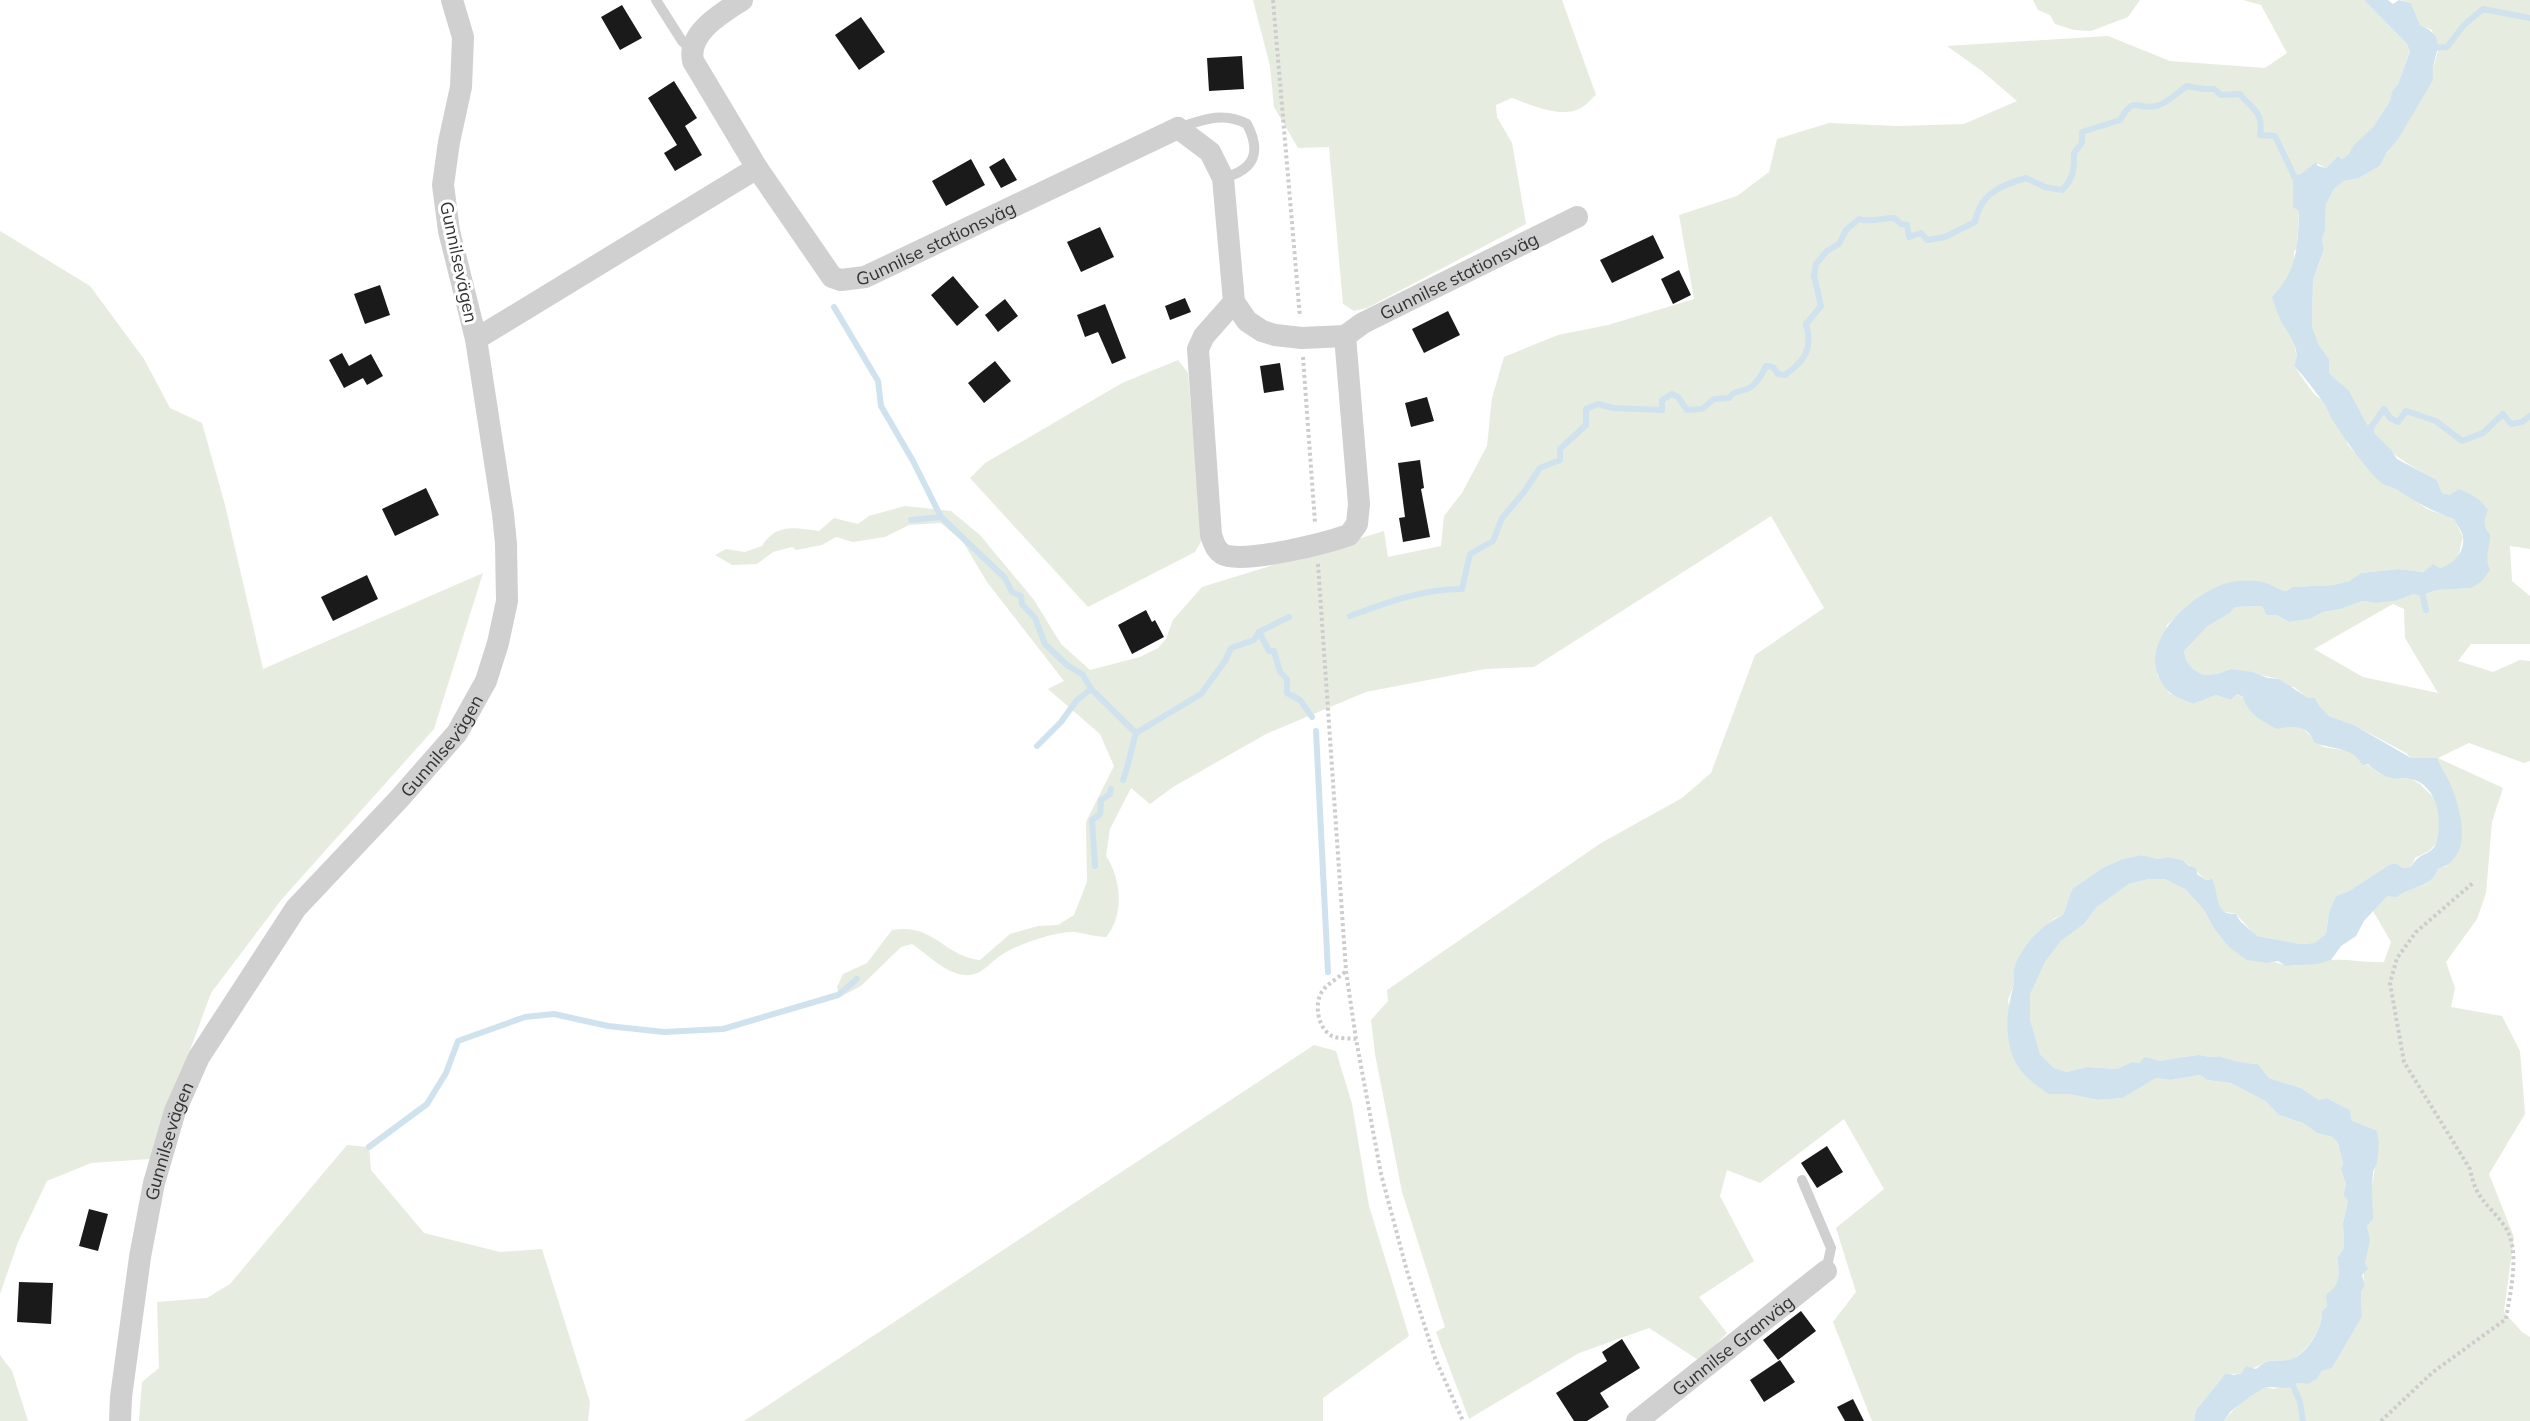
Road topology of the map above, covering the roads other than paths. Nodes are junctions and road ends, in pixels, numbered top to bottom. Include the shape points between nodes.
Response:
1 (452, 0) edge
2 (656, 0) edge
3 (742, 0) edge
4 (691, 50) junction
5 (1178, 128) junction
6 (757, 168) junction
7 (1223, 178) junction
8 (1577, 217) dead end
9 (1234, 302) junction
10 (1345, 336) junction
11 (476, 339) junction
12 (1802, 1180) dead end
13 (1826, 1271) joint
14 (120, 1421) edge
15 (1637, 1421) edge

1 - 11 street, Gunnilsevägen via 463,37 461,87 443,185 449,231
2 - 4 lane via 681,41
3 - 4 street via 707,26
4 - 6 street via 693,61
5 - 6 street, Gunnilse stationsväg via 865,277 853,279 832,277
5 - 7 street via 1210,152
5 - 7 lane via 1218,116 1247,124 1254,145 1249,166 1241,173
6 - 11 street
7 - 9 street
8 - 10 street, Gunnilse stationsväg via 1363,323
9 - 10 street via 1247,321 1262,331 1286,338
9 - 10 street via 1204,336 1198,349 1214,544 1227,556 1317,545 1349,535 1357,524 1358,477
11 - 14 street, Gunnilsevägen via 506,544 507,601 486,681 457,732 296,908 199,1057 175,1111 154,1183 140,1257
12 - 13 lane via 1831,1248
13 - 15 street, Gunnilse Granväg

